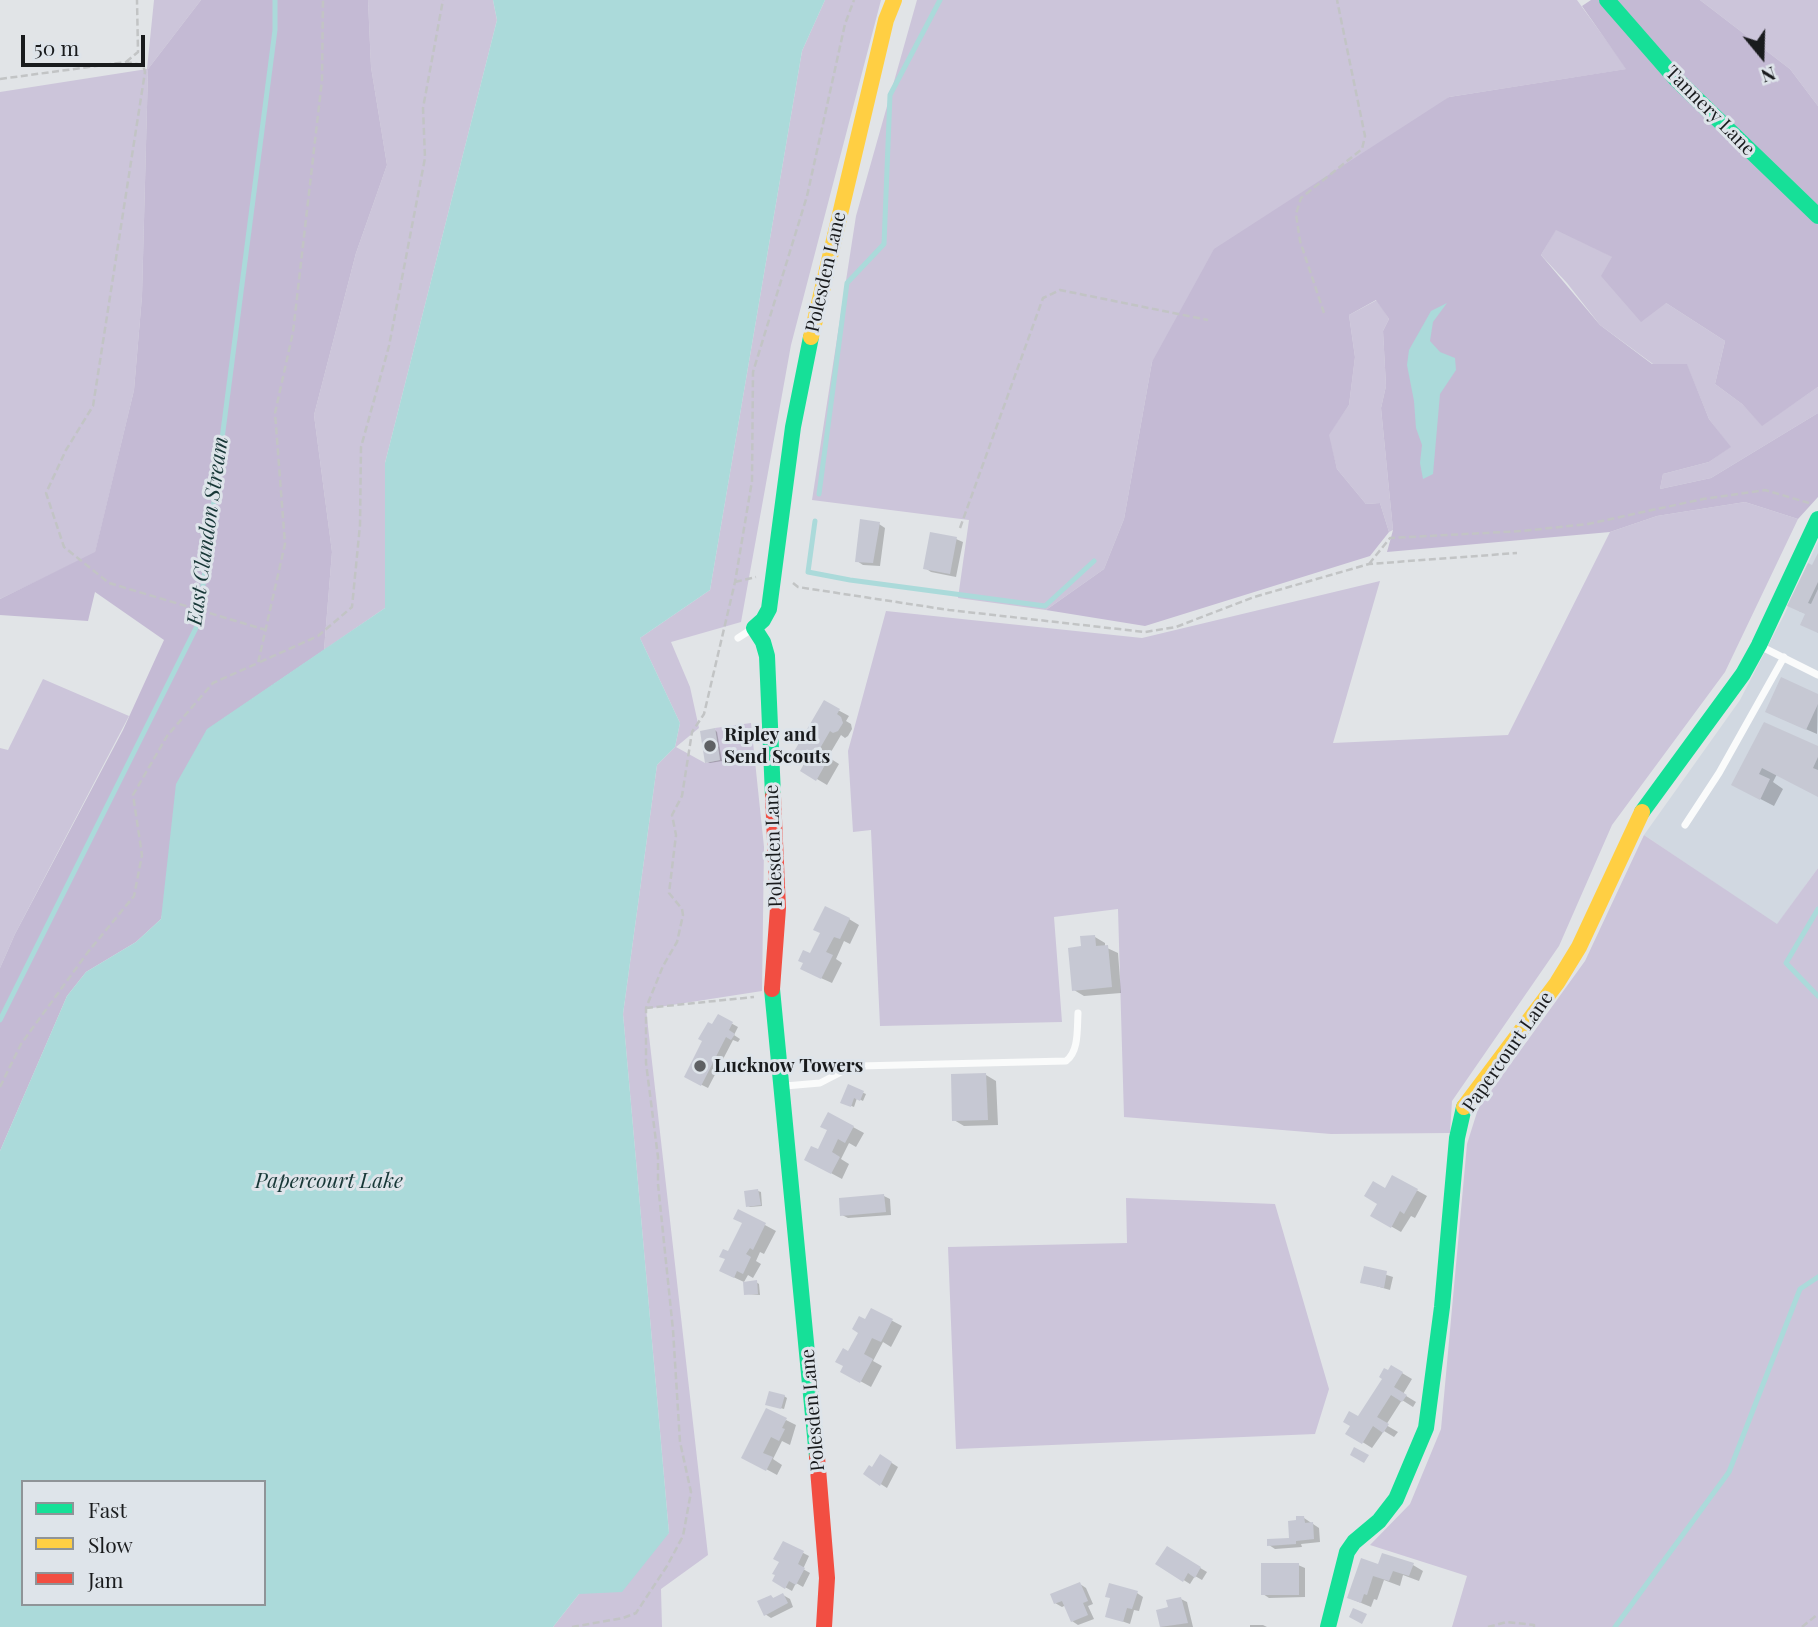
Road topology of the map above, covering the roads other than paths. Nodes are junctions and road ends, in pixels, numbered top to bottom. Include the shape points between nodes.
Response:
1 (894, 0) edge
2 (1607, 0) edge
3 (1818, 216) edge
4 (1818, 519) edge
5 (754, 628) junction
6 (738, 638) dead end
7 (1759, 645) junction
8 (1784, 657) junction
9 (1818, 675) edge
10 (1685, 825) dead end
11 (1077, 1013) dead end
12 (781, 1086) junction
13 (824, 1627) edge
14 (1328, 1627) edge

1 - 5 street, Polesden Lane via 820,293 793,427 769,609
2 - 3 street, Tannery Lane via 1676,79
4 - 7 street, Papercourt Lane
5 - 6 lane
5 - 12 street, Polesden Lane via 767,656 778,908 772,995
7 - 8 lane
7 - 14 street, Papercourt Lane via 1639,817 1579,947 1557,983 1464,1107 1426,1428 1396,1499 1347,1552
8 - 9 lane
8 - 10 lane
11 - 12 lane via 1075,1049 1066,1061 859,1066 820,1083
12 - 13 street, Polesden Lane via 825,1538

